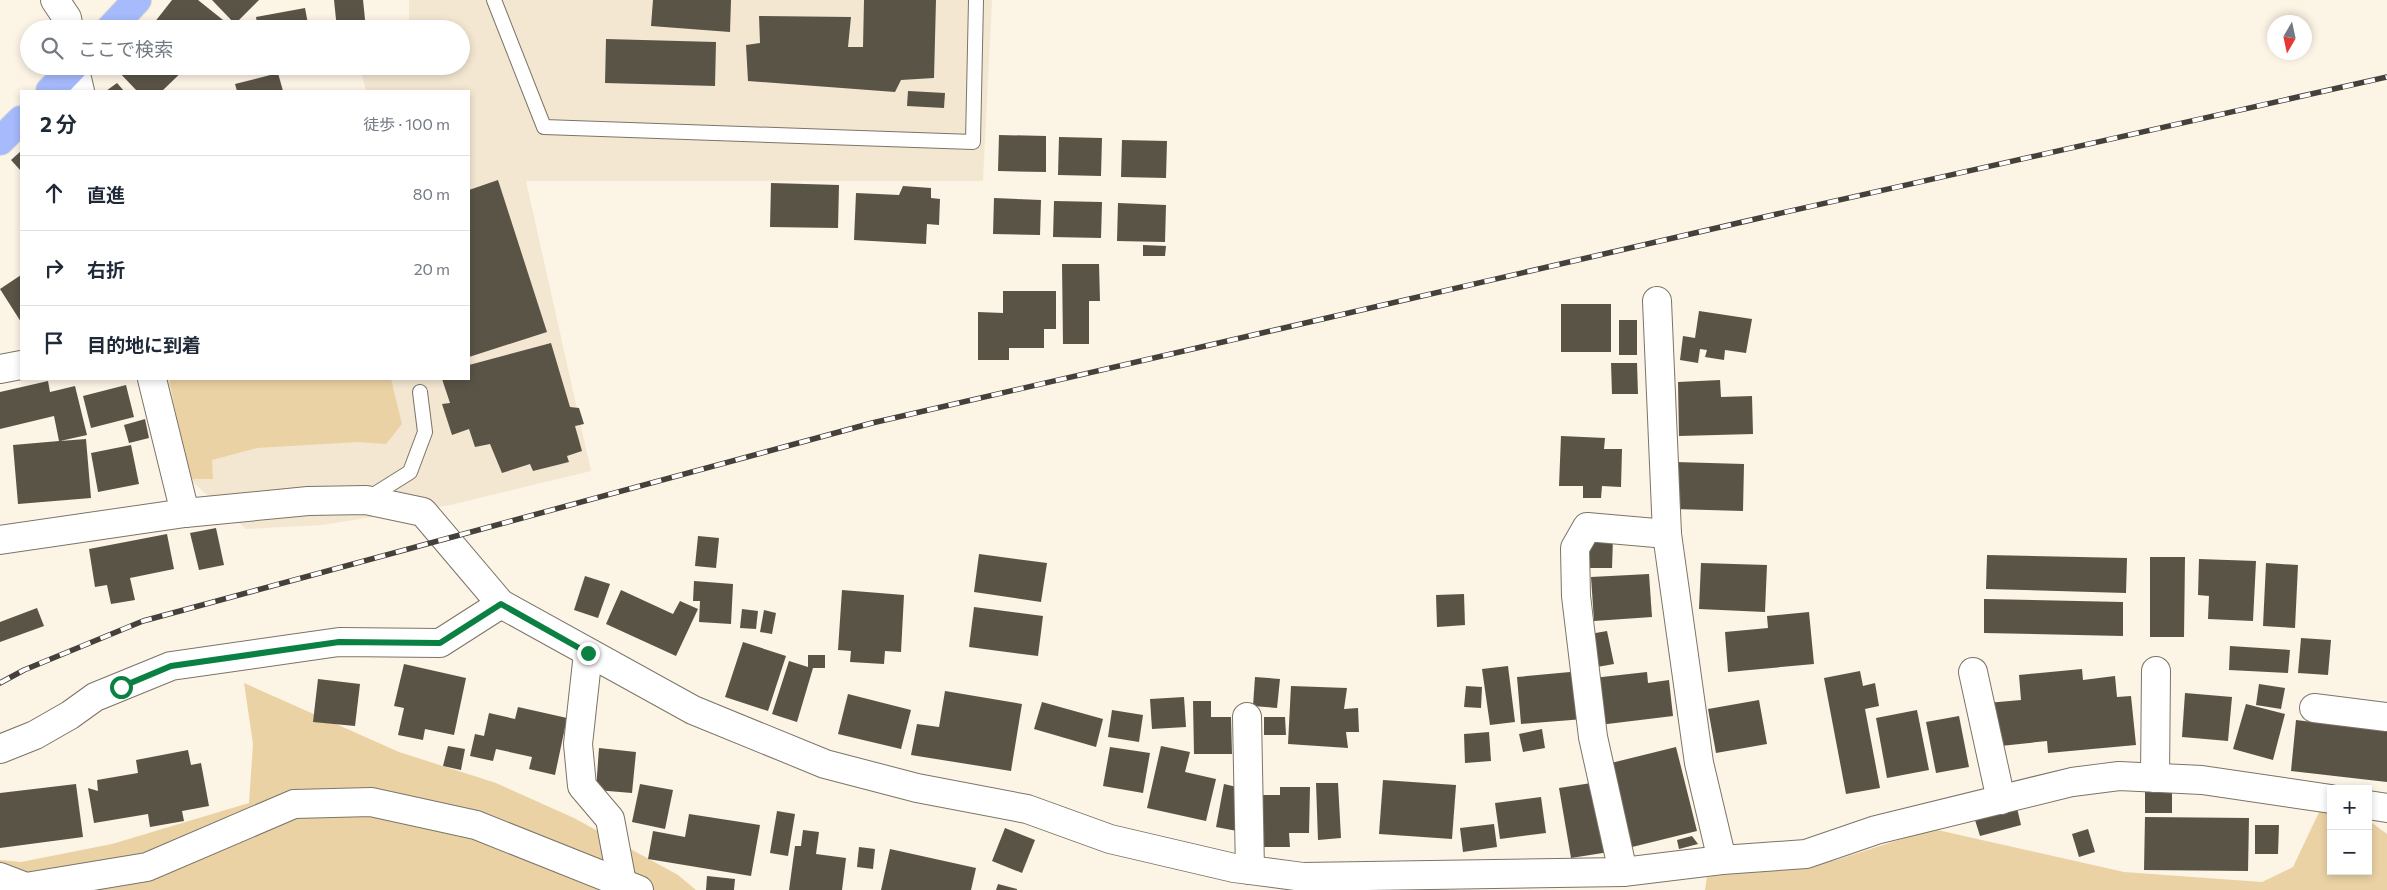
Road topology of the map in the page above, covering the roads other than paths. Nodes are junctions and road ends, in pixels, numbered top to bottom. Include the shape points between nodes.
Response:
1 (55, 0) edge
2 (137, 0) edge
3 (494, 0) edge
4 (976, 0) edge
5 (67, 20) edge
6 (118, 20) edge
7 (65, 75) edge
8 (76, 75) edge
9 (51, 90) edge
10 (80, 90) edge
11 (20, 121) edge
12 (0, 141) edge
13 (1656, 301) dead end
14 (20, 364) edge
15 (0, 369) edge
16 (152, 380) edge
17 (420, 392) dead end
18 (366, 500) junction
19 (185, 513) junction
20 (1667, 534) junction
21 (0, 540) edge
22 (501, 604) junction
23 (588, 653) junction
24 (2156, 670) dead end
25 (1972, 672) dead end
26 (2314, 708) dead end
27 (1247, 717) dead end
28 (2387, 717) edge
29 (0, 749) edge
30 (2155, 778) junction
31 (2327, 798) edge
32 (2001, 800) junction
33 (2372, 806) edge
34 (2387, 808) edge
35 (1722, 860) junction
36 (1250, 870) junction
37 (0, 877) edge
38 (1629, 881) edge
39 (1304, 884) edge
40 (631, 886) edge

1 - 5 street
2 - 6 highway
3 - 4 lane via 544,127 973,142
7 - 9 highway
8 - 10 street
11 - 12 highway
13 - 20 street
14 - 15 street
16 - 19 street
17 - 18 lane via 425,432 410,472
18 - 19 street via 308,501
18 - 22 street via 423,512
19 - 21 street
20 - 35 street via 1699,763
20 - 38 street via 1587,527 1575,548 1576,596 1593,737
22 - 23 street
22 - 29 street via 440,643 339,642 171,666 95,697 35,735
23 - 36 street via 693,710 825,764 917,788 1027,809 1110,839
23 - 40 street via 578,744 582,786 610,819
24 - 30 street
25 - 32 street
26 - 28 street
27 - 36 street
30 - 31 street via 2202,780
30 - 32 street via 2119,776 2072,782
32 - 35 street via 1876,830 1806,854
33 - 34 street
35 - 38 street via 1672,866
36 - 39 street
37 - 40 street via 26,886 147,867 294,804 371,802 476,825
38 - 39 street

